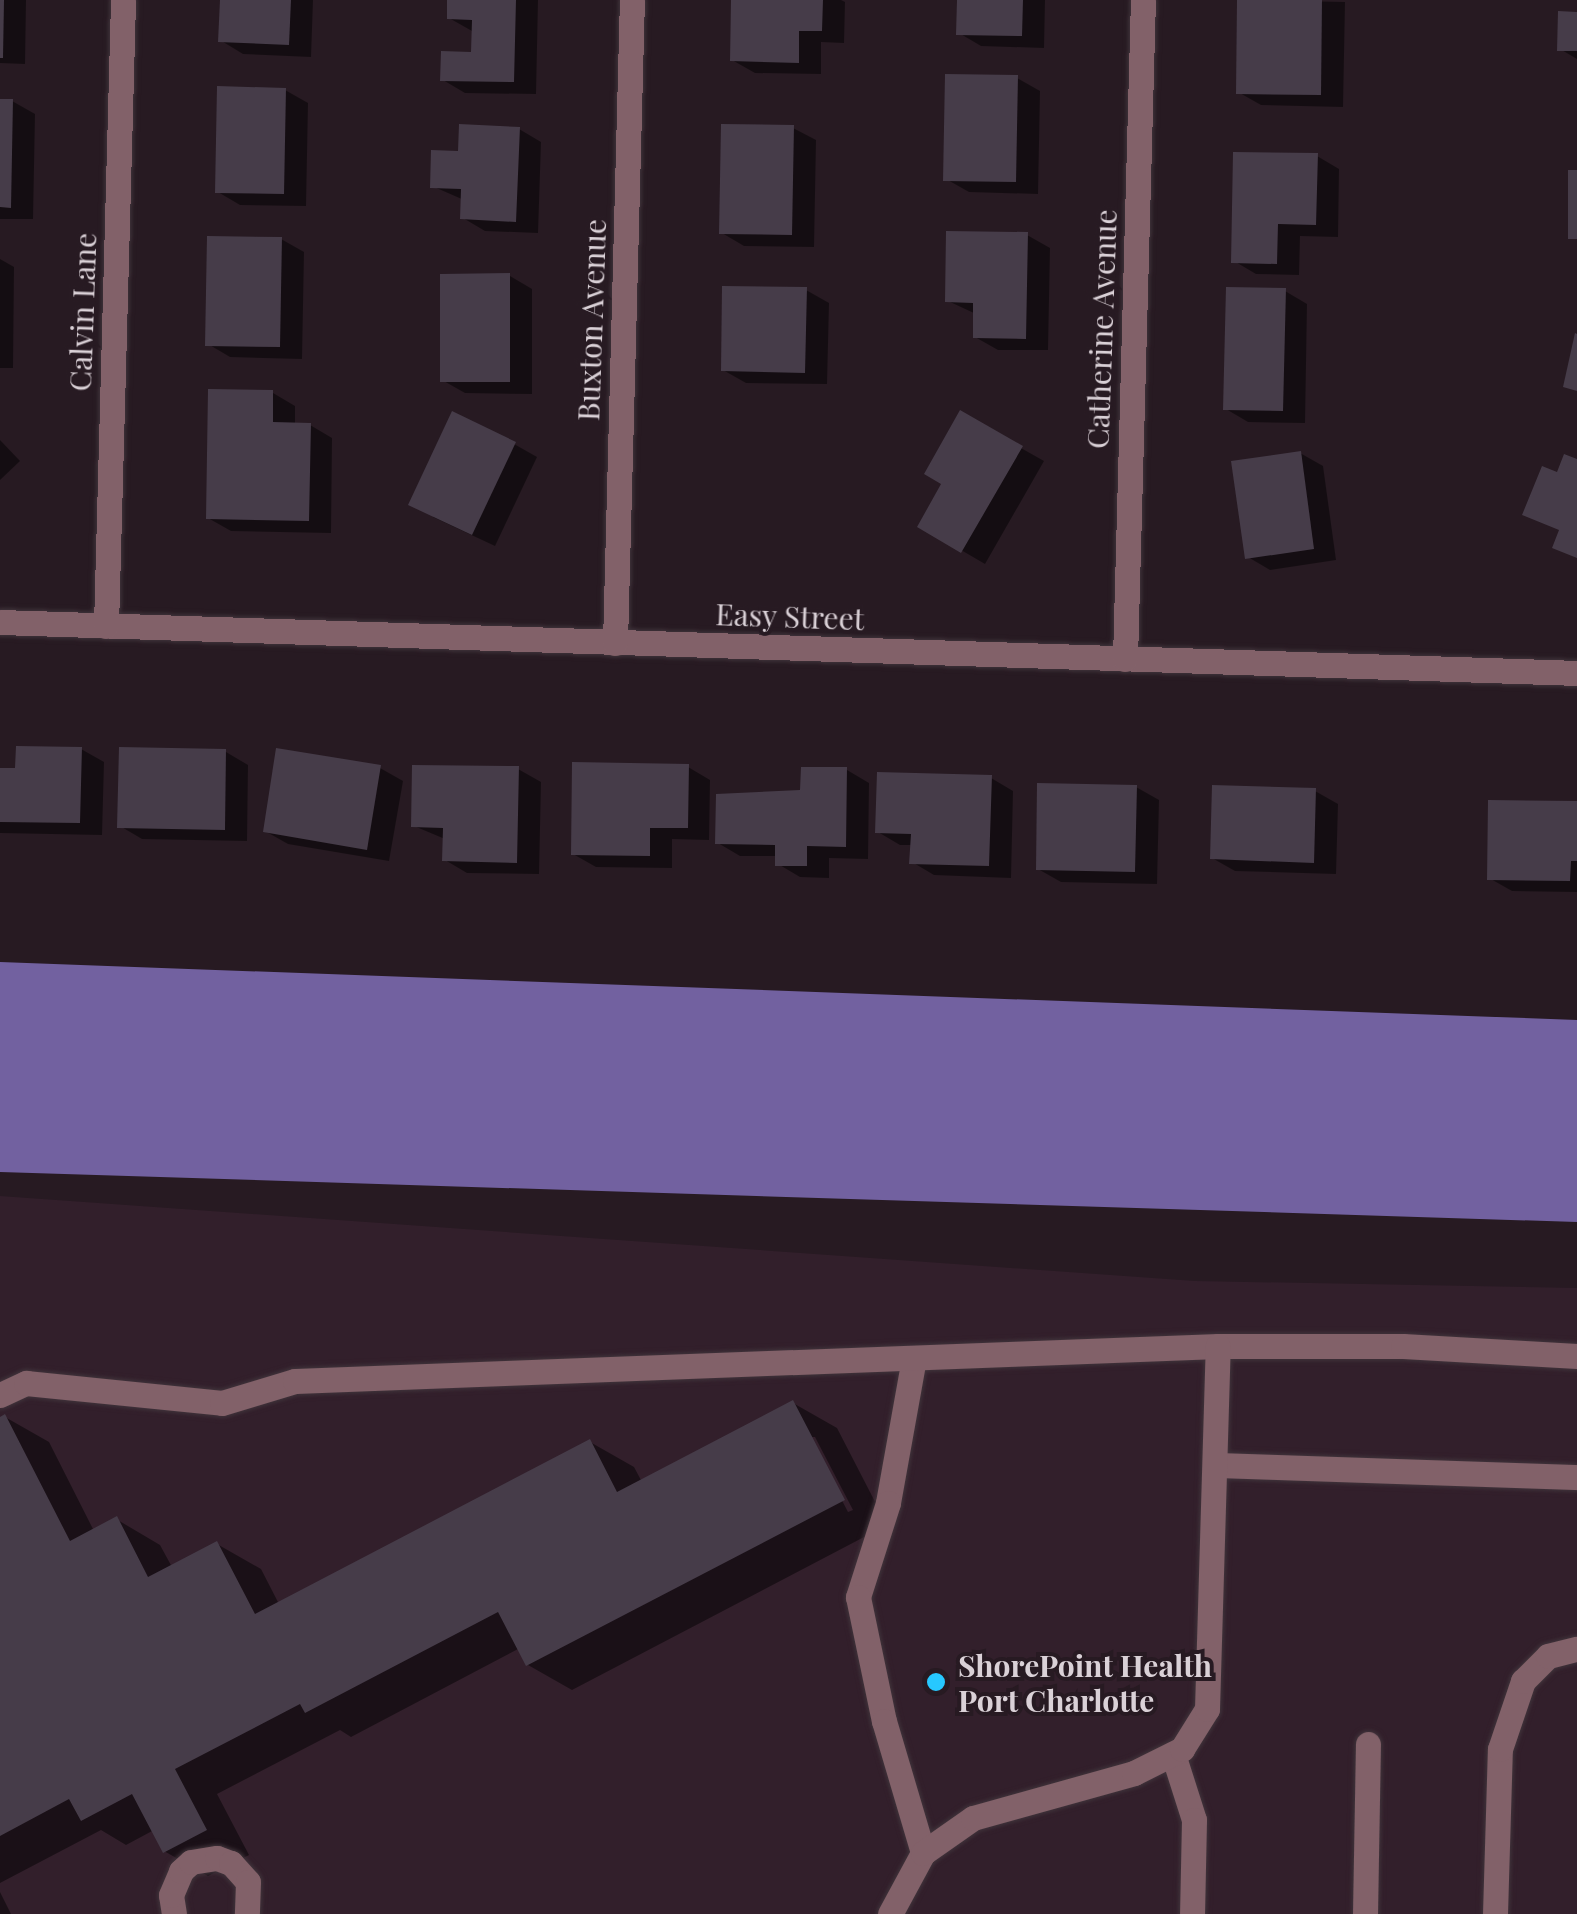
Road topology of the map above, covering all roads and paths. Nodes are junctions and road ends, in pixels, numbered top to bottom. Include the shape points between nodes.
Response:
1 (123, 0) edge
2 (632, 0) edge
3 (1142, 0) edge
4 (0, 622) edge
5 (106, 626) junction
6 (615, 642) junction
7 (1125, 659) junction
8 (1577, 673) edge
9 (1218, 1346) junction
10 (1577, 1356) edge
11 (914, 1358) junction
12 (0, 1395) edge
13 (1215, 1464) junction
14 (1577, 1478) edge
15 (1577, 1649) edge
16 (1368, 1744) dead end
17 (1172, 1754) junction
18 (923, 1853) junction
19 (250, 1912) edge
20 (174, 1914) edge
21 (890, 1914) edge
22 (1192, 1914) edge
23 (1365, 1914) edge
24 (1495, 1914) edge

1 - 5 street, Calvin Lane
2 - 6 street, Buxton Avenue
3 - 7 street, Catherine Avenue
4 - 5 street, Easy Street
5 - 6 street, Easy Street
6 - 7 street, Easy Street
7 - 8 street, Easy Street
9 - 10 street via 1403,1346
9 - 11 street
9 - 13 street
11 - 12 street via 294,1382 222,1404 26,1383
11 - 18 street via 888,1504 858,1597 884,1720
13 - 14 street
13 - 17 street via 1208,1709
15 - 24 street via 1548,1656 1523,1680 1500,1748
16 - 23 street
17 - 18 street via 1134,1773 974,1818
17 - 22 street via 1194,1820
18 - 21 street
19 - 20 street via 241,1871 204,1858 173,1882

